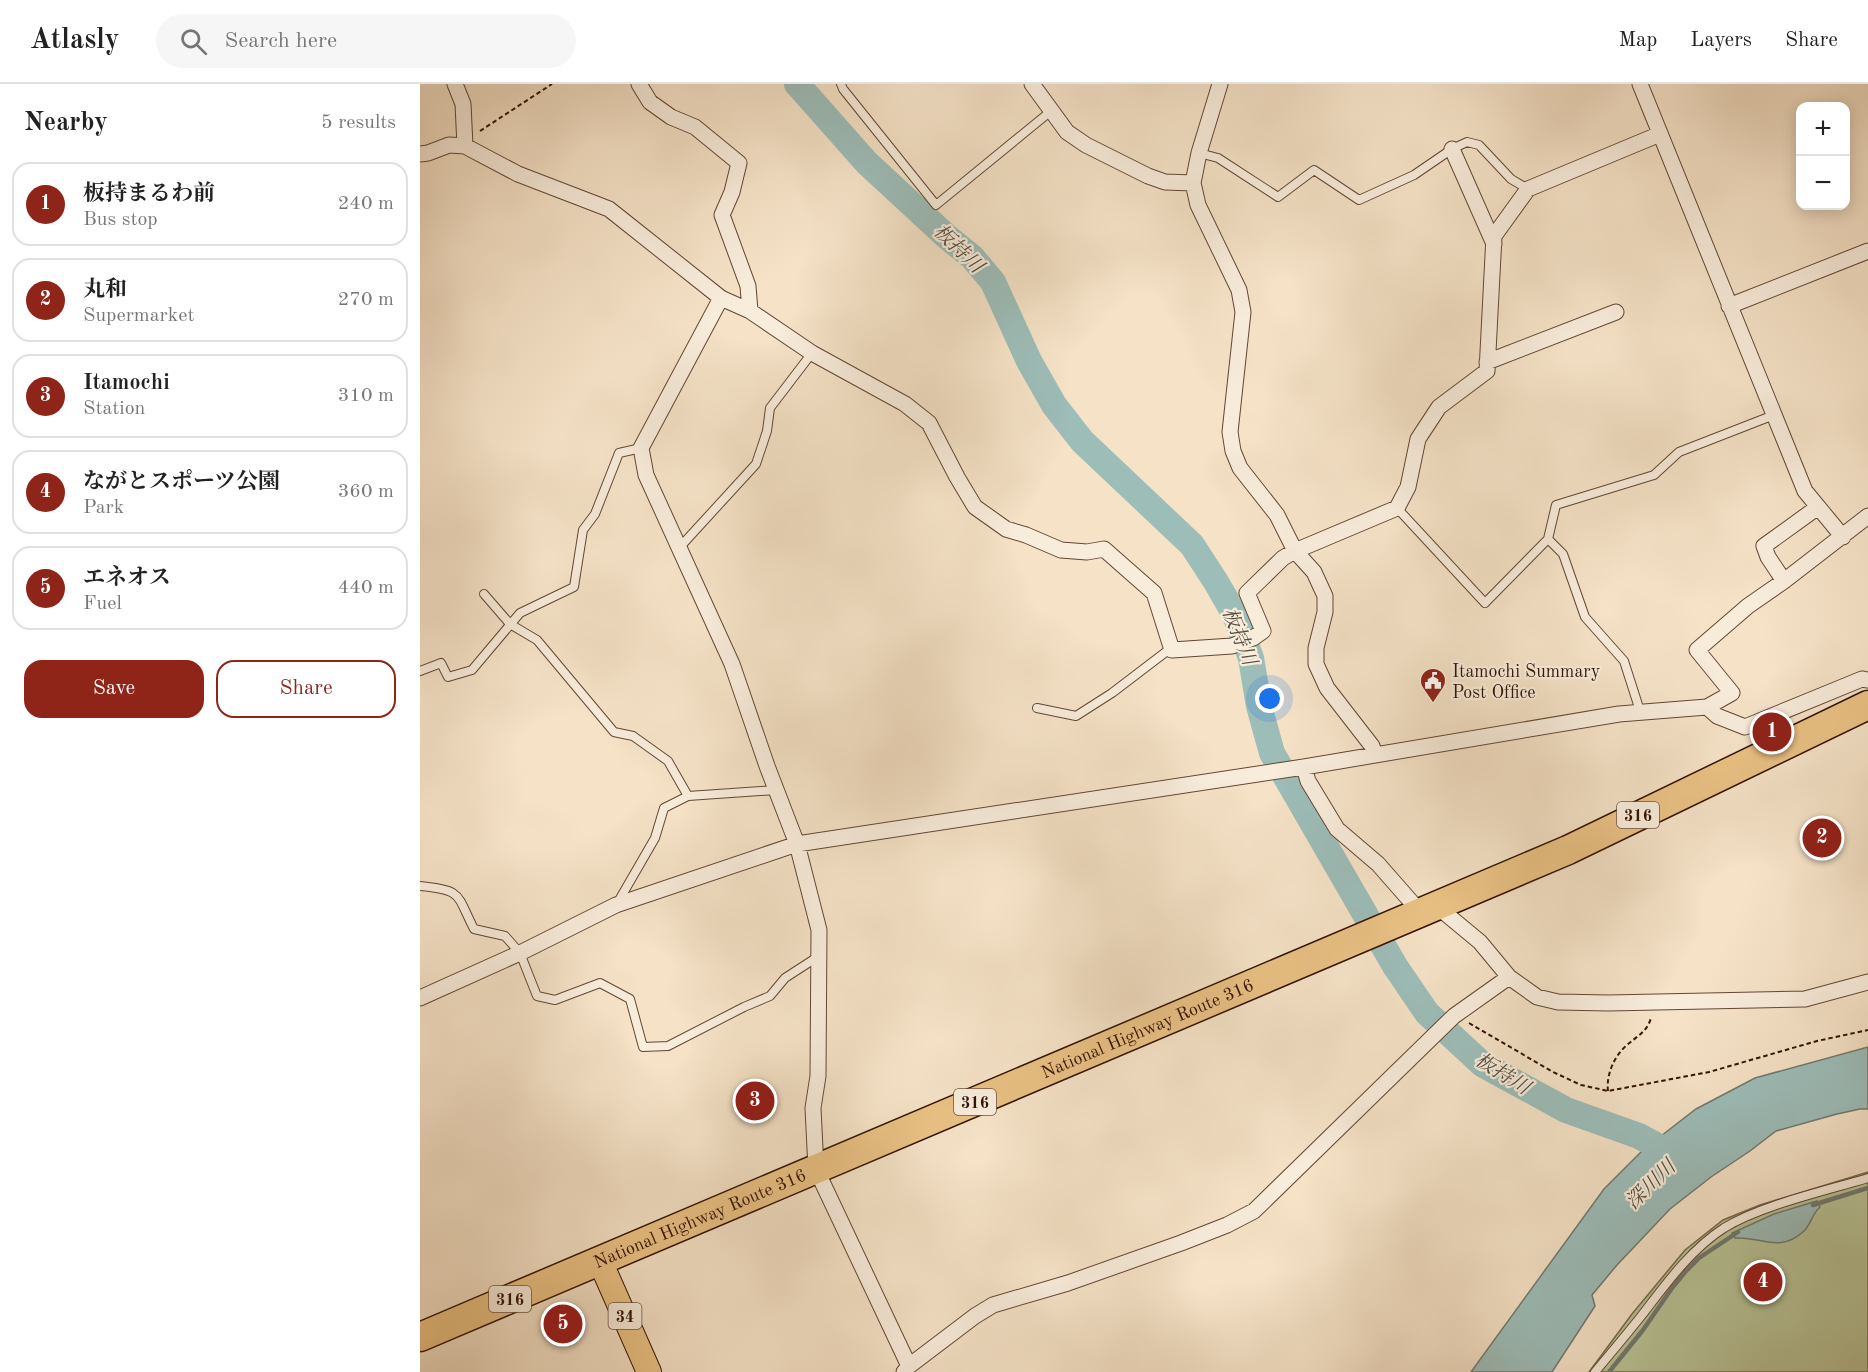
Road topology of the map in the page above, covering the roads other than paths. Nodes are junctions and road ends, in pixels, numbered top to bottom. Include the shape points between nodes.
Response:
1 (455, 84) edge
2 (639, 84) edge
3 (840, 84) edge
4 (1032, 84) edge
5 (1220, 84) edge
6 (1640, 84) edge
7 (1051, 111) junction
8 (1660, 134) junction
9 (464, 142) junction
10 (1452, 149) junction
11 (1199, 153) junction
12 (420, 154) edge
13 (1193, 183) junction
14 (1528, 189) junction
15 (1494, 244) junction
16 (1868, 250) edge
17 (721, 298) junction
18 (1729, 306) junction
19 (750, 311) junction
20 (1616, 312) dead end
21 (812, 352) junction
22 (1487, 362) junction
23 (1774, 415) junction
24 (641, 448) junction
25 (1397, 507) junction
26 (1818, 507) junction
27 (1868, 516) edge
28 (1843, 537) junction
29 (1548, 539) junction
30 (680, 547) junction
31 (1295, 551) junction
32 (1784, 581) junction
33 (484, 594) dead end
34 (510, 624) junction
35 (1171, 648) junction
36 (420, 671) edge
37 (1868, 680) edge
38 (1868, 705) edge
39 (1707, 707) junction
40 (1037, 708) dead end
41 (1640, 711) junction
42 (1375, 754) junction
43 (1298, 768) junction
44 (776, 790) junction
45 (688, 796) junction
46 (797, 844) junction
47 (420, 886) edge
48 (616, 905) junction
49 (1423, 912) junction
50 (520, 953) junction
51 (819, 956) junction
52 (1509, 977) junction
53 (1868, 982) edge
54 (420, 998) edge
55 (816, 1169) junction
56 (1868, 1178) edge
57 (600, 1261) junction
58 (420, 1337) edge
59 (906, 1369) edge
60 (649, 1372) edge
61 (1595, 1372) edge

1 - 9 street via 463,104
2 - 19 street via 650,102 695,127 739,163 722,215 748,286
3 - 7 lane via 936,205
4 - 7 street
5 - 11 street
6 - 8 street
7 - 13 street via 1068,132 1096,150 1165,182
8 - 14 street
8 - 18 street
9 - 12 street
9 - 17 street via 518,174 609,209
10 - 11 lane via 1414,175 1359,200 1314,170 1278,197 1218,158
10 - 14 lane via 1467,142 1479,145 1511,179
10 - 15 street
11 - 13 street
13 - 31 street via 1198,205 1239,290 1243,312 1230,432 1233,451 1240,468 1277,515
14 - 15 street via 1494,236
15 - 22 street
16 - 18 street
17 - 19 street
17 - 24 street
18 - 23 street
19 - 21 street
20 - 22 street
21 - 30 lane via 770,408 756,464
21 - 35 street via 905,404 929,423 975,507 1006,530 1061,550 1104,549 1154,593
22 - 25 street via 1487,371 1439,407 1418,438 1408,488
23 - 26 street via 1805,491
23 - 29 lane via 1679,452 1654,475 1556,505
24 - 30 street via 646,475
24 - 34 lane via 619,453 596,514 583,530 574,587 520,613
25 - 29 lane via 1485,603
25 - 31 street
26 - 28 street
26 - 32 street via 1764,546
27 - 28 street
28 - 32 street
29 - 41 lane via 1563,554 1585,617 1624,661
30 - 44 street via 732,664
31 - 35 street via 1247,593 1263,631 1232,646
31 - 42 street via 1314,572 1324,596 1316,664 1328,688
32 - 39 street via 1697,650 1732,693
33 - 34 lane
34 - 36 lane via 472,670 448,677 441,663
34 - 45 lane via 537,640 614,732 633,735 668,761
35 - 40 lane via 1076,716
37 - 39 street via 1862,679 1745,727 1717,716
38 - 49 highway, National Highway Route 316 / 316 via 1568,850
39 - 41 street
41 - 42 street
42 - 43 street
43 - 46 street
43 - 49 street via 1337,829 1378,864
44 - 45 lane
44 - 46 street
45 - 48 lane via 664,808 655,838
46 - 48 street
46 - 51 street via 819,930
47 - 50 lane via 446,889 462,899 474,929 505,936
48 - 50 street
49 - 52 street via 1445,913 1480,942
49 - 55 highway, National Highway Route 316 / 316
50 - 51 lane via 537,996 555,1000 600,983 630,999 644,1047 668,1046 770,996 784,978
50 - 54 street
51 - 55 street via 818,1076 813,1108
52 - 53 street via 1537,997 1558,1002 1805,999
52 - 59 street via 1431,1037 1254,1211 1181,1243 993,1305
55 - 57 highway, National Highway Route 316 / 316
55 - 59 street
56 - 61 lane via 1761,1211 1725,1228 1669,1279
57 - 58 highway, National Highway Route 316 / 316
57 - 60 main road, 34

